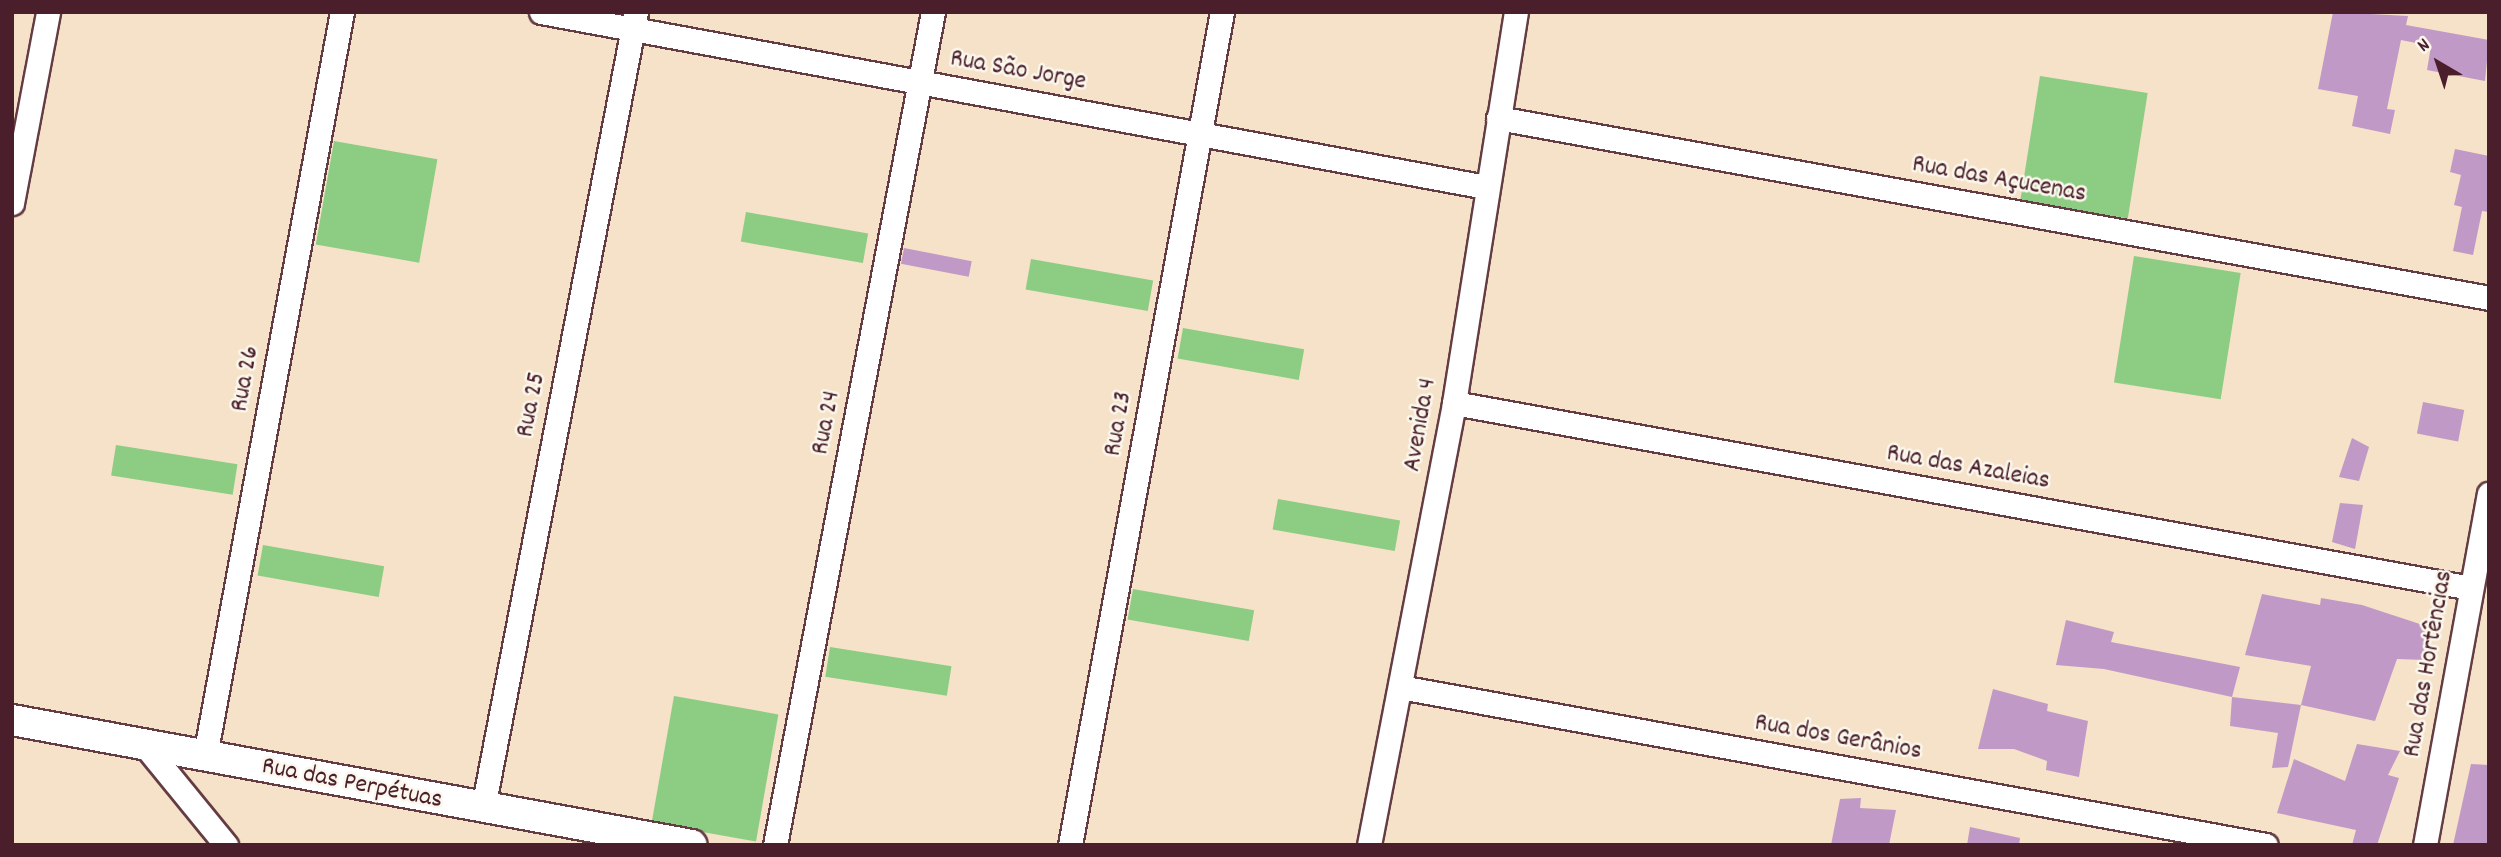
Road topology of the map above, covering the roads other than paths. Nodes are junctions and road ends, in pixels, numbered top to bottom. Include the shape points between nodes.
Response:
1 (48, 12) edge
2 (342, 12) edge
3 (541, 12) edge
4 (933, 12) edge
5 (1222, 12) edge
6 (1516, 12) edge
7 (634, 21) edge
8 (921, 82) junction
9 (1498, 118) junction
10 (1201, 132) junction
11 (1486, 187) junction
12 (12, 203) edge
13 (2489, 298) edge
14 (1454, 403) junction
15 (2489, 494) edge
16 (2471, 588) junction
17 (1400, 687) junction
18 (12, 720) edge
19 (146, 747) junction
20 (205, 756) junction
21 (483, 808) junction
22 (592, 835) edge
23 (226, 845) edge
24 (692, 845) edge
25 (775, 845) edge
26 (1070, 845) edge
27 (1369, 845) edge
28 (2266, 845) edge
29 (2425, 845) edge

1 - 12 street
2 - 20 street, Rua 26
3 - 7 street, Rua São Jorge
4 - 8 street, Rua 24
5 - 10 street, Rua 23
6 - 9 street, Avenida 4
7 - 8 street, Rua São Jorge
7 - 21 street, Rua 25
8 - 10 street, Rua São Jorge
8 - 25 street, Rua 24
9 - 11 street, Avenida 4
9 - 13 street, Rua das Açucenas
10 - 11 street, Rua São Jorge
10 - 26 street, Rua 23
11 - 14 street, Avenida 4
14 - 16 street, Rua das Azaleias
14 - 17 street, Avenida 4
15 - 16 street, Rua das Hortências
16 - 29 street, Rua das Hortências
17 - 27 street, Avenida 4
17 - 28 street, Rua dos Gerânios
18 - 19 street, Rua das Perpétuas
19 - 20 street, Rua das Perpétuas
19 - 23 street
20 - 21 street, Rua das Perpétuas
21 - 22 street, Rua das Perpétuas
22 - 24 street, Rua das Perpétuas

